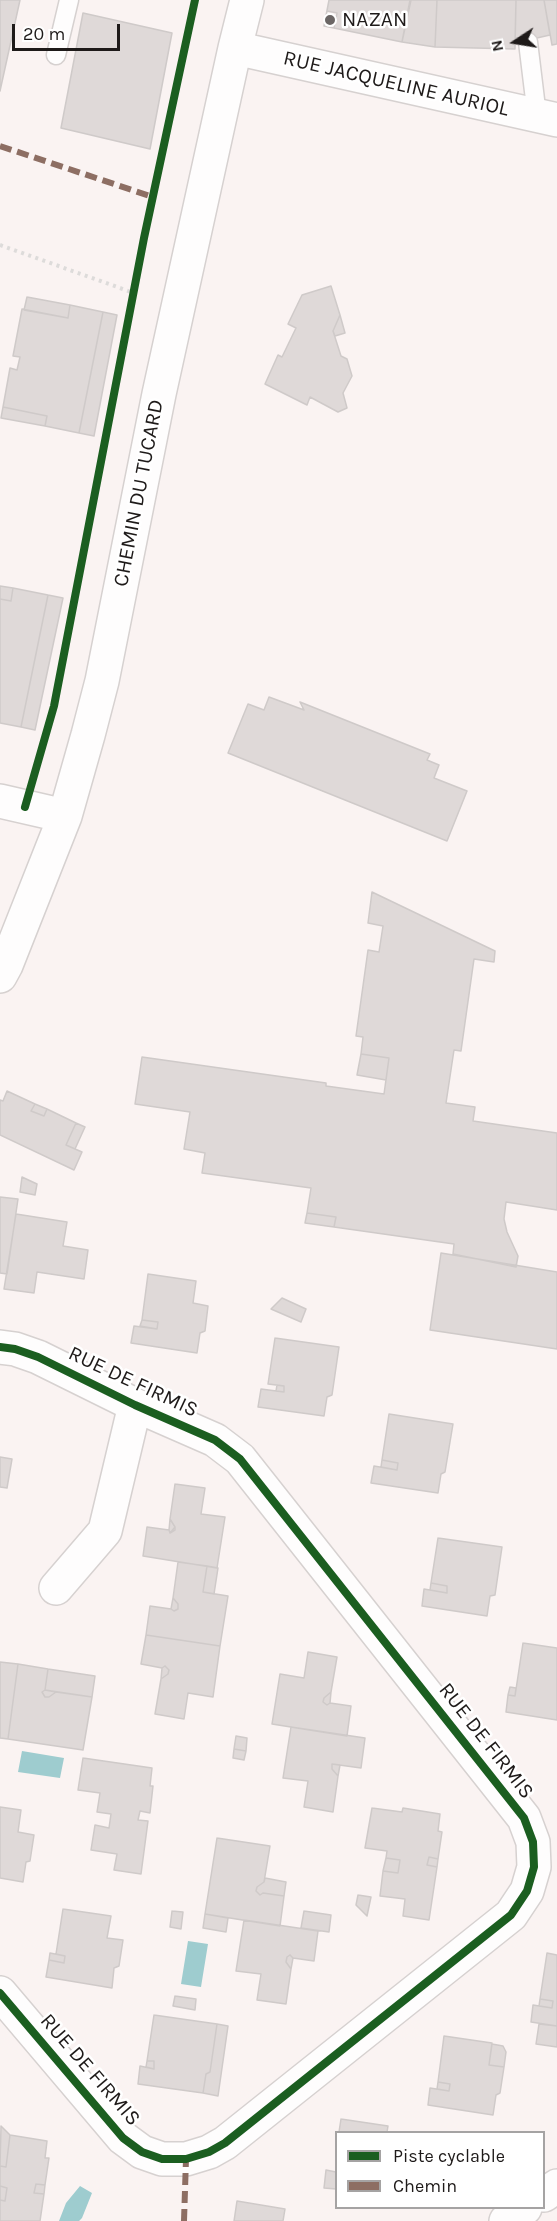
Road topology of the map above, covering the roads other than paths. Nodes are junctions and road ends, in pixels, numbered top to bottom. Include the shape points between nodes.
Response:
1 (69, 0) edge
2 (247, 0) edge
3 (528, 42) dead end
4 (235, 48) junction
5 (56, 56) dead end
6 (547, 118) edge
7 (0, 801) edge
8 (65, 816) junction
9 (0, 976) edge
10 (0, 1347) edge
11 (135, 1405) junction
12 (56, 1588) dead end
13 (0, 1993) edge
14 (524, 2209) edge
15 (506, 2221) edge

1 - 5 lane
2 - 4 street, CHEMIN DU TUCARD
3 - 6 lane
4 - 6 street, RUE JACQUELINE AURIOL
4 - 8 street, CHEMIN DU TUCARD via 159,394 102,681
7 - 8 street
8 - 9 street, CHEMIN DU TUCARD
10 - 11 street, RUE DE FIRMIS via 38,1357
11 - 12 street, RUE DE FIRMIS via 105,1531
11 - 13 street, RUE DE FIRMIS via 215,1440 240,1459 524,1818 533,1842 534,1867 526,1892 511,1915 225,2144 186,2159 162,2159 142,2152 123,2138
14 - 15 street

